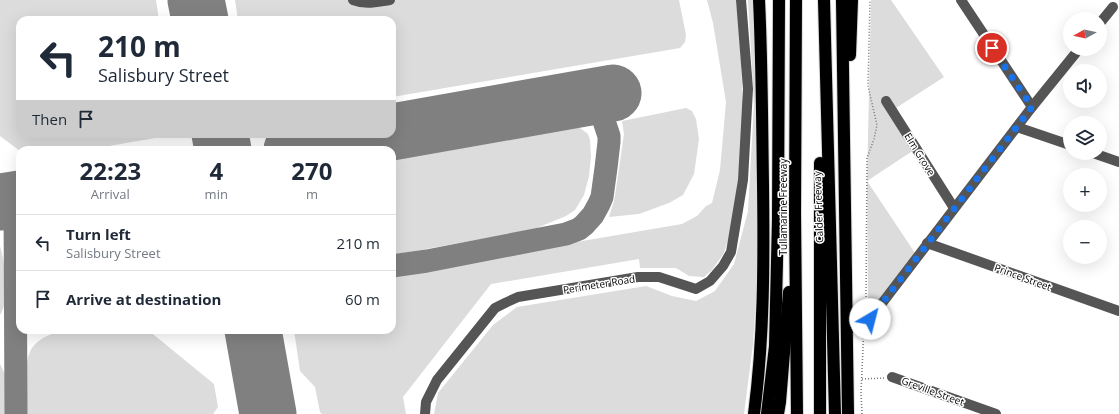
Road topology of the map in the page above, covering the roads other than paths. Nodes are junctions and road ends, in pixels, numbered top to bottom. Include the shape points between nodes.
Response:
1 (353, 0) edge
2 (390, 0) edge
3 (741, 0) edge
4 (759, 0) edge
5 (776, 0) edge
6 (780, 0) edge
7 (796, 0) edge
8 (822, 0) edge
9 (842, 0) edge
10 (852, 0) edge
11 (961, 0) edge
12 (1116, 5) edge
13 (1107, 15) edge
14 (1073, 56) edge
15 (886, 101) dead end
16 (1032, 107) junction
17 (1017, 127) junction
18 (1063, 143) edge
19 (1107, 158) edge
20 (1119, 162) edge
21 (954, 208) junction
22 (795, 213) junction
23 (763, 223) junction
24 (845, 232) junction
25 (927, 244) junction
26 (1119, 312) edge
27 (870, 319) road end
28 (892, 377) road end
29 (425, 414) edge
30 (754, 414) edge
31 (767, 414) edge
32 (778, 414) edge
33 (797, 414) edge
34 (820, 414) edge
35 (835, 414) edge
36 (848, 414) edge
37 (996, 414) edge

1 - 2 street via 373,3
3 - 29 street, Perimeter Road via 748,89 744,180 730,252 723,266 710,281 696,289 659,277 638,277 518,297 505,303 495,308 437,380 426,402
4 - 23 highway
5 - 23 highway
6 - 31 highway via 775,346
7 - 22 highway, Tullamarine Freeway
8 - 34 highway
8 - 35 highway, Calder Freeway
9 - 24 highway
10 - 24 highway
11 - 16 street
12 - 13 street
14 - 16 street
15 - 21 street, Elm Grove
16 - 17 street
17 - 18 street
17 - 21 street
19 - 20 street
21 - 25 street
22 - 32 highway
22 - 33 highway, Tullamarine Freeway
23 - 30 highway via 761,346
24 - 36 highway
25 - 26 street, Prince Street
25 - 27 street
28 - 37 street, Greville Street

